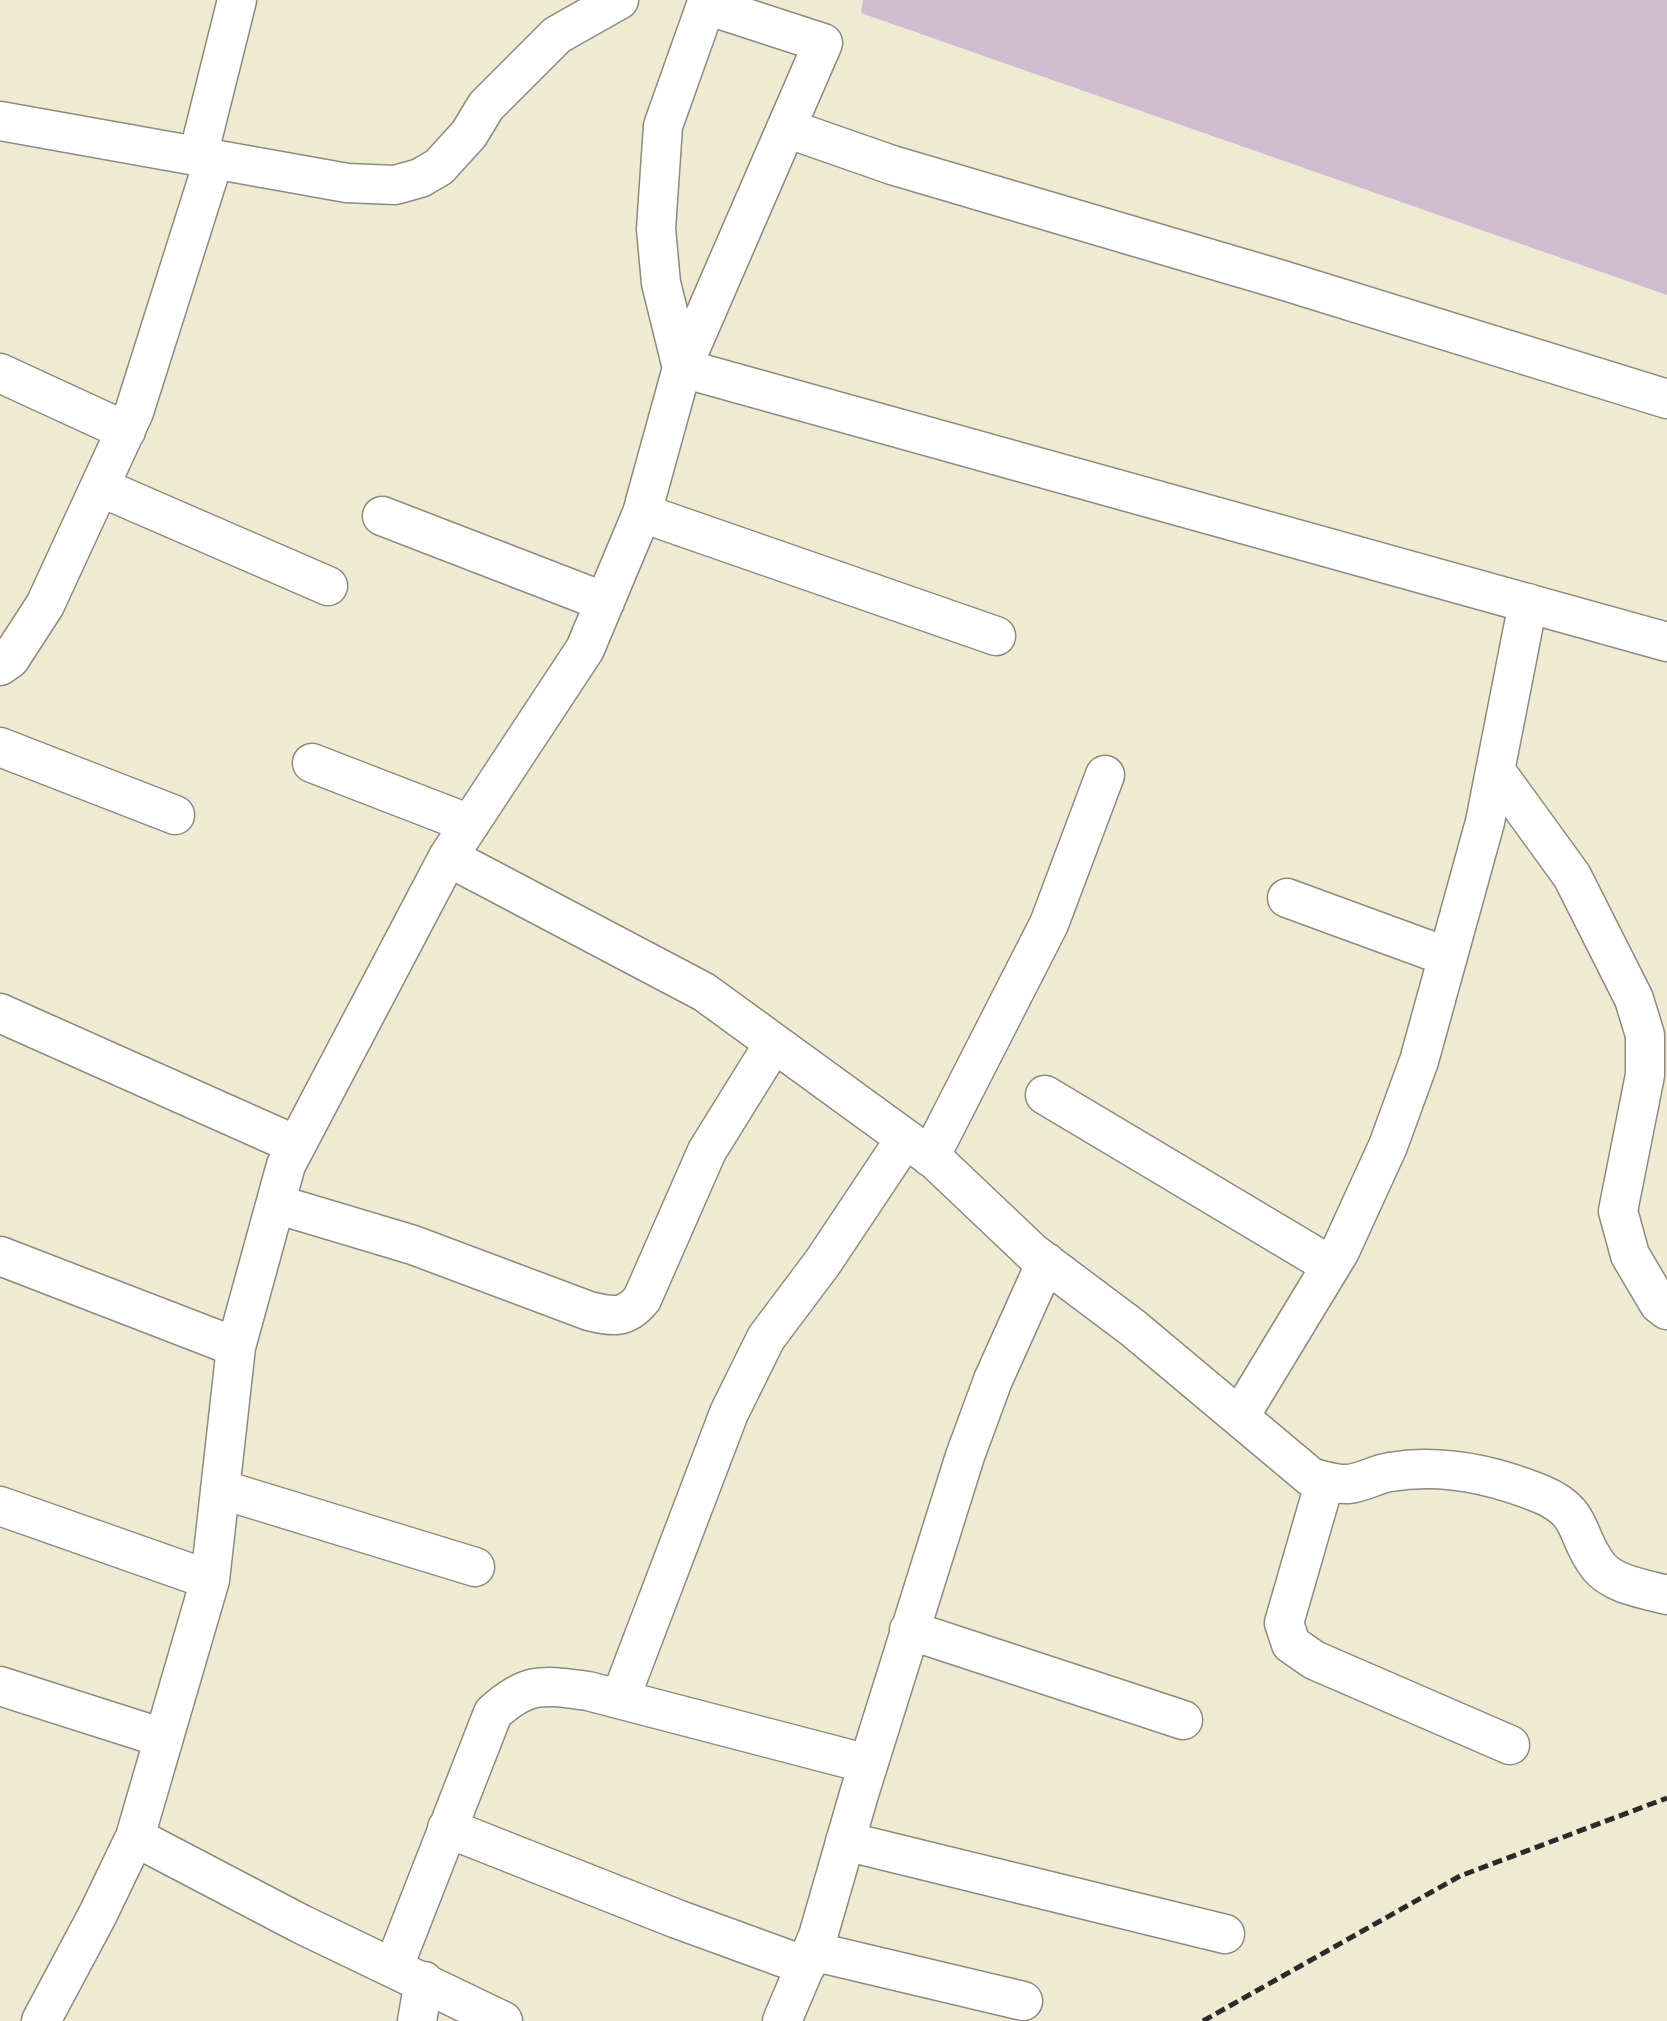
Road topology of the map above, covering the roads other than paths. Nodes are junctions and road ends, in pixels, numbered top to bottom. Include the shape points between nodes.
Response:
1 (237, 0) edge
2 (619, 0) edge
3 (703, 2) edge
4 (0, 121) edge
5 (786, 128) junction
6 (206, 158) junction
7 (682, 368) junction
8 (0, 373) edge
9 (1667, 399) edge
10 (126, 431) junction
11 (100, 487) junction
12 (642, 513) junction
13 (382, 516) dead end
14 (328, 586) dead end
15 (605, 601) junction
16 (1528, 603) junction
17 (13, 629) edge
18 (996, 636) dead end
19 (1667, 642) edge
20 (0, 666) edge
21 (0, 747) edge
22 (312, 763) dead end
23 (1495, 770) junction
24 (1105, 775) dead end
25 (175, 815) dead end
26 (470, 824) junction
27 (449, 857) junction
28 (1287, 898) dead end
29 (1448, 957) junction
30 (0, 1013) edge
31 (774, 1043) junction
32 (1045, 1095) dead end
33 (296, 1145) junction
34 (918, 1148) junction
35 (276, 1204) junction
36 (0, 1256) edge
37 (1046, 1262) junction
38 (1330, 1265) junction
39 (1667, 1310) edge
40 (236, 1347) junction
41 (1240, 1416) junction
42 (1325, 1481) junction
43 (220, 1489) junction
44 (0, 1506) edge
45 (475, 1567) dead end
46 (210, 1580) junction
47 (1667, 1595) edge
48 (909, 1630) junction
49 (0, 1686) edge
50 (620, 1699) junction
51 (1182, 1720) dead end
52 (163, 1738) junction
53 (1510, 1745) dead end
54 (868, 1764) junction
55 (447, 1828) junction
56 (135, 1837) junction
57 (845, 1841) junction
58 (1225, 1934) dead end
59 (809, 1958) junction
60 (409, 1973) junction
61 (1023, 2001) dead end
62 (41, 2021) edge
63 (417, 2021) edge
64 (503, 2021) edge
65 (782, 2021) edge

1 - 6 street
2 - 6 street via 557,35 486,106 469,134 439,167 420,178 394,185 347,183
3 - 5 street via 823,43
3 - 7 street via 663,126 656,229 661,283
4 - 6 street
5 - 7 street
5 - 9 street via 892,165
6 - 10 street
7 - 12 street
7 - 16 street
8 - 10 street
10 - 11 street
11 - 14 street
11 - 17 street via 46,605
12 - 15 street
12 - 18 street
13 - 15 street
15 - 26 street via 585,649
16 - 19 street
16 - 23 street
17 - 20 street via 10,659
21 - 25 street
22 - 26 street
23 - 29 street
23 - 39 street via 1572,876 1634,999 1645,1035 1645,1075 1618,1212 1630,1255
24 - 34 street via 1049,924
26 - 27 street
27 - 31 street via 704,992
27 - 33 street
28 - 29 street
29 - 38 street via 1419,1061 1388,1146
30 - 33 street
31 - 34 street
31 - 35 street via 707,1151 642,1298 625,1315 589,1311 413,1245
32 - 38 street
33 - 35 street
34 - 37 street
34 - 50 street via 766,1338 729,1413
35 - 40 street
36 - 40 street
37 - 41 street
37 - 48 street via 993,1380
38 - 41 street
40 - 43 street
41 - 42 street via 1311,1478
42 - 47 street via 1349,1484 1390,1472 1431,1468 1481,1474 1560,1504 1573,1515 1605,1573
42 - 53 street via 1284,1623 1291,1644 1314,1660
43 - 45 street
43 - 46 street
44 - 46 street
46 - 52 street
48 - 51 street
48 - 54 street
49 - 52 street
50 - 54 street
50 - 55 street via 545,1685 514,1694 493,1713
52 - 56 street
54 - 57 street
55 - 59 street via 677,1919
55 - 60 street
56 - 60 street via 301,1924
56 - 62 street
57 - 58 street
57 - 59 street
59 - 61 street
59 - 65 street
60 - 63 street
60 - 64 street

